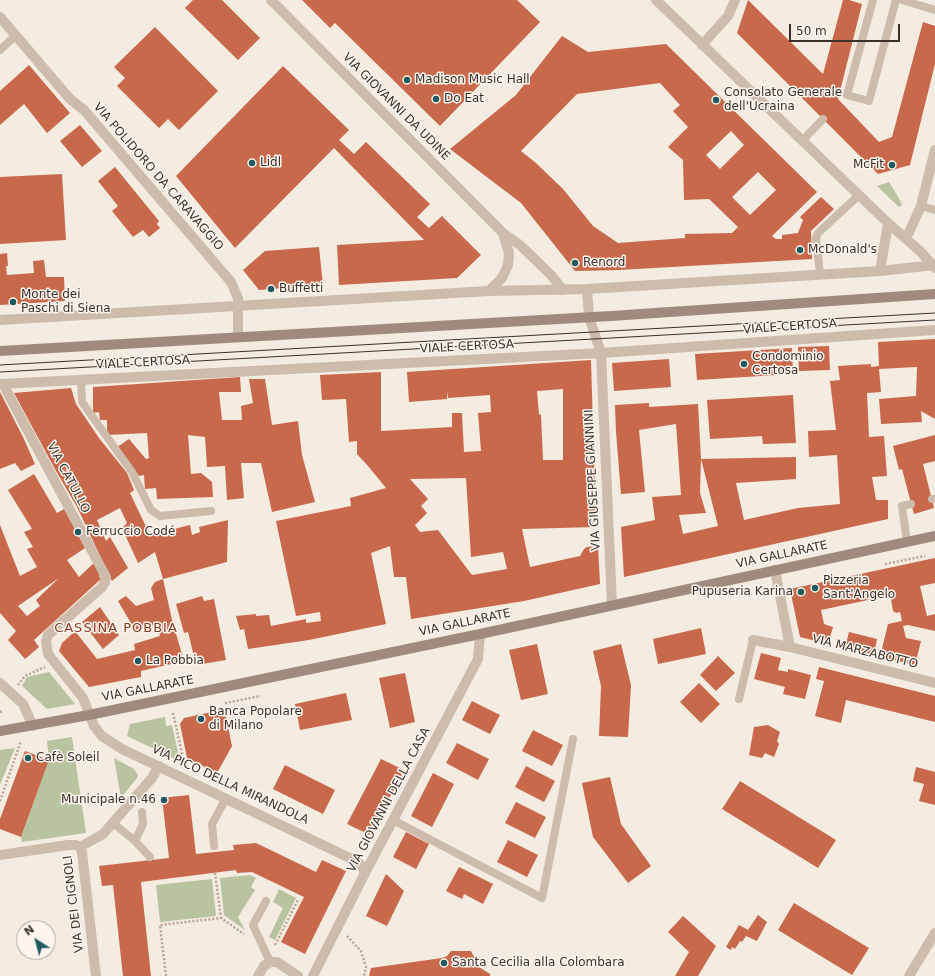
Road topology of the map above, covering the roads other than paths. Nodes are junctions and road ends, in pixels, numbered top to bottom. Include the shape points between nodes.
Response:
1 (271, 0) edge
2 (656, 0) edge
3 (735, 0) edge
4 (873, 0) edge
5 (896, 0) edge
6 (902, 0) edge
7 (935, 10) edge
8 (0, 17) edge
9 (15, 36) junction
10 (702, 45) junction
11 (0, 50) edge
12 (847, 95) junction
13 (841, 102) dead end
14 (823, 119) dead end
15 (802, 140) junction
16 (935, 150) edge
17 (859, 195) junction
18 (921, 206) junction
19 (935, 210) edge
20 (888, 223) junction
21 (503, 233) junction
22 (906, 239) junction
23 (934, 266) edge
24 (880, 271) junction
25 (820, 274) junction
26 (587, 289) junction
27 (563, 290) junction
28 (489, 291) junction
29 (935, 294) edge
30 (239, 306) junction
31 (590, 317) junction
32 (0, 320) edge
33 (935, 330) edge
34 (238, 336) junction
35 (0, 350) edge
36 (601, 353) junction
37 (81, 380) junction
38 (2, 384) edge
39 (911, 504) dead end
40 (211, 511) dead end
41 (935, 536) edge
42 (907, 542) junction
43 (776, 570) junction
44 (612, 606) junction
45 (480, 634) junction
46 (753, 640) joint
47 (790, 647) junction
48 (0, 683) edge
49 (935, 683) edge
50 (739, 699) dead end
51 (89, 715) junction
52 (33, 726) junction
53 (0, 731) edge
54 (573, 739) dead end
55 (159, 766) junction
56 (226, 798) junction
57 (142, 812) dead end
58 (393, 820) junction
59 (113, 823) junction
60 (135, 841) junction
61 (214, 846) dead end
62 (80, 847) junction
63 (0, 855) edge
64 (150, 858) dead end
65 (365, 873) junction
66 (266, 901) dead end
67 (935, 933) edge
68 (270, 962) junction
69 (96, 976) edge
70 (258, 976) edge
71 (298, 976) edge
72 (313, 976) edge
73 (909, 976) edge

1 - 21 street, VIA GIOVANNI DA UDINE
2 - 10 street
3 - 10 street via 728,16
4 - 12 lane
5 - 12 lane via 870,101
6 - 7 lane
8 - 9 street, VIA POLIDORO DA CARAVAGGIO
9 - 11 lane
9 - 30 street, VIA POLIDORO DA CARAVAGGIO via 70,99 84,110 231,282
10 - 15 street
12 - 13 lane
14 - 15 lane
15 - 17 street
16 - 18 street
17 - 20 street
17 - 25 lane via 818,233 816,238
18 - 19 lane
18 - 22 street
20 - 22 street
20 - 24 street
21 - 27 street, VIA GIOVANNI DA UDINE via 520,245
21 - 28 street, VIA GIOVANNI DA UDINE via 509,253 508,265 502,278
22 - 23 street
23 - 24 street
24 - 25 street
25 - 26 street
26 - 27 street
26 - 31 street, VIA GIUSEPPE GIANNINI
27 - 28 street
28 - 30 street
29 - 31 street, VIALE CERTOSA
30 - 32 street
30 - 34 street
31 - 34 street, VIALE CERTOSA
31 - 36 street, VIA GIUSEPPE GIANNINI
33 - 36 street, VIALE CERTOSA
34 - 35 street, VIALE CERTOSA
36 - 37 street, VIALE CERTOSA
36 - 44 street, VIA GIUSEPPE GIANNINI
37 - 38 street, VIALE CERTOSA
37 - 40 lane via 82,402 132,472 151,510 160,516
38 - 51 street, VIA CATULLO via 106,577 102,587 48,635 46,641 48,654 83,698
39 - 42 lane via 902,506
41 - 42 street, VIA GALLARATE
42 - 43 street, VIA GALLARATE
43 - 44 street, VIA GALLARATE
43 - 47 street
44 - 45 street, VIA GALLARATE
45 - 51 street, VIA GALLARATE
45 - 58 street, VIA GIOVANNI DELLA CASA via 478,659
46 - 47 street, VIA MARZABOTTO
46 - 50 lane
47 - 49 street, VIA MARZABOTTO
48 - 52 street via 23,704
51 - 52 street, VIA GALLARATE
51 - 55 street, VIA PICO DELLA MIRANDOLA via 102,736 122,749
52 - 53 street, VIA GALLARATE
54 - 58 lane via 542,898
55 - 56 street, VIA PICO DELLA MIRANDOLA
55 - 59 street, VIA DEI CIGNOLI via 152,778
56 - 61 lane via 212,824
56 - 65 street, VIA PICO DELLA MIRANDOLA via 356,861
57 - 60 lane via 143,824
58 - 65 street, VIA GIOVANNI DELLA CASA
59 - 60 lane
59 - 62 street, VIA DEI CIGNOLI via 103,834
60 - 64 lane
62 - 63 street via 68,845
62 - 69 street, VIA DEI CIGNOLI
65 - 72 street, VIA GIOVANNI DELLA CASA
66 - 68 lane via 253,925
67 - 73 street
68 - 70 street
68 - 71 street via 277,962

